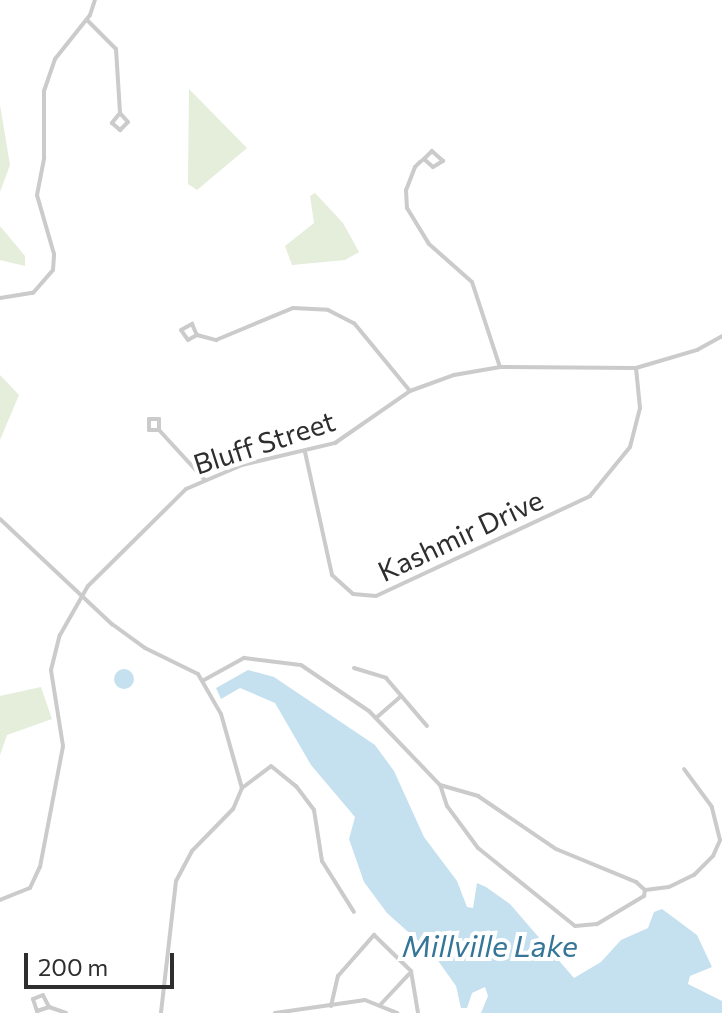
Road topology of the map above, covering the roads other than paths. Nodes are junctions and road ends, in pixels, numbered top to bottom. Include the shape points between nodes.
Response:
1 (95, 0) edge
2 (87, 20) junction
3 (120, 113) junction
4 (424, 159) junction
5 (0, 298) edge
6 (197, 335) junction
7 (722, 336) edge
8 (500, 367) junction
9 (636, 368) junction
10 (410, 391) junction
11 (159, 430) dead end
12 (305, 452) junction
13 (204, 479) junction
14 (0, 519) edge
15 (82, 597) junction
16 (354, 668) dead end
17 (204, 680) junction
18 (401, 696) junction
19 (376, 718) junction
20 (427, 726) dead end
21 (684, 769) dead end
22 (440, 785) junction
23 (242, 788) junction
24 (645, 890) junction
25 (0, 900) edge
26 (354, 912) dead end
27 (409, 974) junction
28 (380, 1005) junction
29 (331, 1006) junction
30 (49, 1007) junction
31 (66, 1013) edge
32 (161, 1013) edge
33 (275, 1013) edge
34 (398, 1013) edge
35 (418, 1013) edge

1 - 2 street
2 - 3 street via 116,49
2 - 5 street via 55,59 44,91 44,158 37,195 41,223 53,247 53,270 33,293
3 - 3 street via 128,122 120,130 112,123
4 - 4 street via 433,167 443,161 435,151
4 - 8 street via 407,184 407,208 429,244 466,274 478,292
6 - 6 street via 192,324 181,330 185,339
6 - 10 street via 221,339 293,308 328,310 354,323
7 - 9 street, Bluff Street via 674,359
8 - 9 street, Bluff Street
8 - 10 street, Bluff Street via 454,375
9 - 12 street, Kashmir Drive via 636,430 625,457 590,496 376,596 353,594 332,575
10 - 12 street, Bluff Street via 346,438
11 - 13 street
12 - 13 street, Bluff Street
13 - 15 street, Bluff Street via 156,516
14 - 15 street
15 - 17 street via 136,641
15 - 25 street, Bluff Street via 53,652 63,746 40,867 30,888
16 - 18 street via 379,672
17 - 19 street via 244,658 290,661
17 - 23 street via 221,714
18 - 19 street
18 - 20 street
19 - 22 street
21 - 24 street via 712,807 720,840 694,875 669,887
22 - 24 street via 478,796 545,843 600,864
22 - 24 street via 447,806 478,848 575,926 586,928 612,916 639,900
23 - 26 street via 271,766 296,786 314,810 322,861
23 - 32 street via 233,809 192,851 176,881
27 - 28 street
27 - 29 street via 374,935 338,976
27 - 35 street
28 - 29 street via 365,1000
28 - 34 street
29 - 33 street
30 - 30 street via 37,1011 33,999 43,995
30 - 31 street

